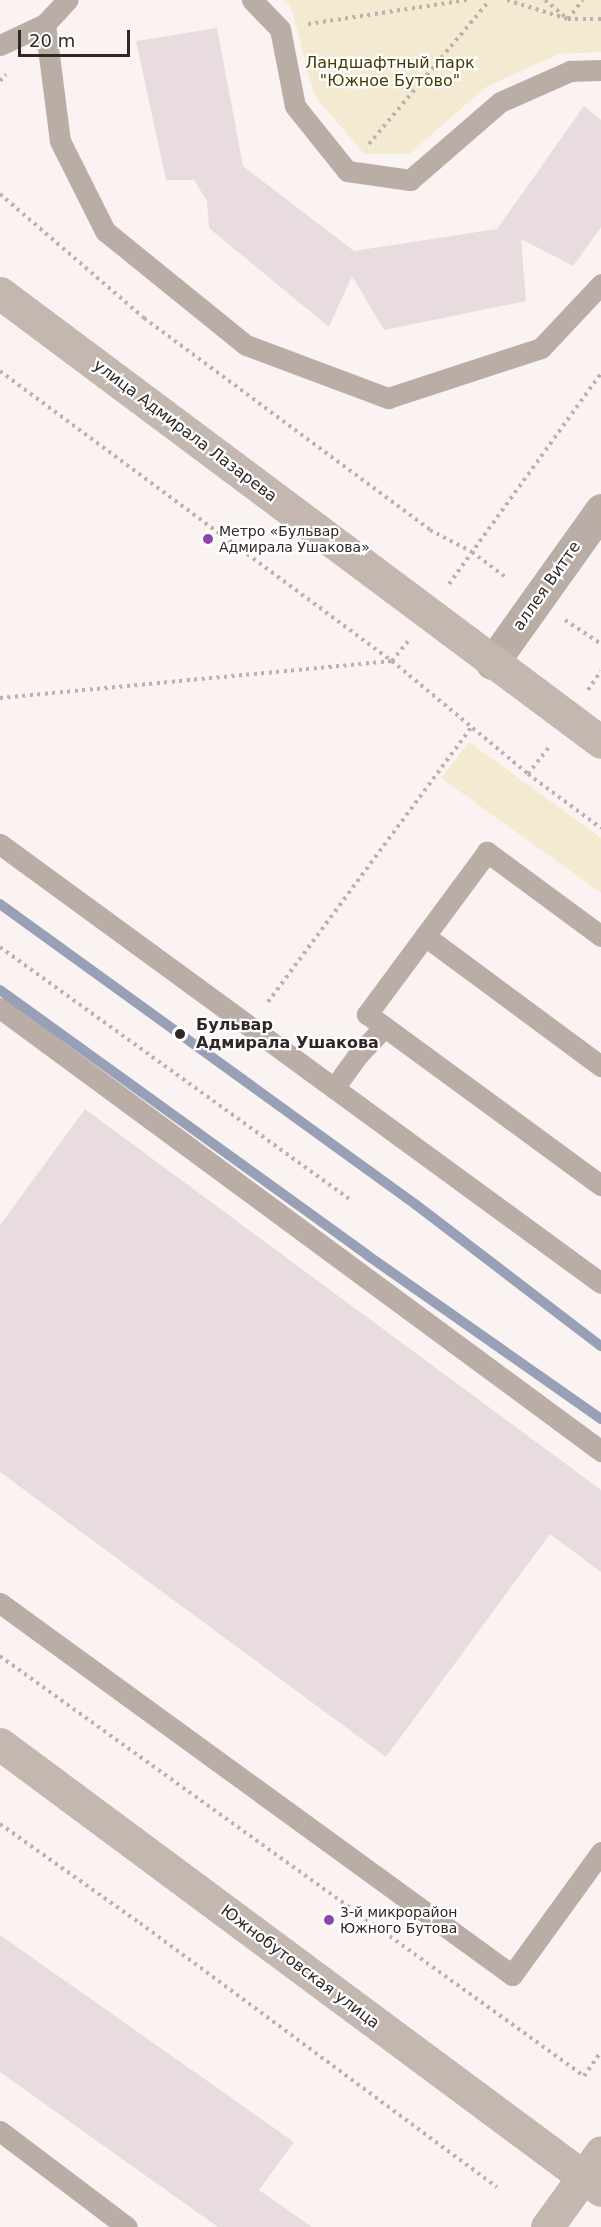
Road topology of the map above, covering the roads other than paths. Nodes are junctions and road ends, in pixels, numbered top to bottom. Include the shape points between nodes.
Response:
1 (67, 0) edge
2 (252, 0) edge
3 (45, 24) junction
4 (0, 45) edge
5 (601, 70) edge
6 (601, 284) edge
7 (0, 293) edge
8 (601, 510) edge
9 (492, 663) junction
10 (601, 742) edge
11 (0, 844) edge
12 (425, 936) junction
13 (601, 936) edge
14 (0, 1008) edge
15 (384, 1027) junction
16 (601, 1066) edge
17 (334, 1088) junction
18 (601, 1185) edge
19 (601, 1283) edge
20 (601, 1451) edge
21 (0, 1603) edge
22 (0, 1744) edge
23 (601, 1852) edge
24 (0, 2131) edge
25 (595, 2173) edge
26 (127, 2227) edge
27 (547, 2227) edge

1 - 3 lane
2 - 5 lane via 280,28 295,106 347,171 410,180 500,102 570,71
3 - 4 lane
3 - 6 lane via 60,141 105,231 246,345 388,398 541,348
7 - 9 street, улица Адмирала Лазарева
8 - 9 street, аллея Витте
9 - 10 street, улица Адмирала Лазарева
11 - 17 lane
12 - 13 lane via 487,852
12 - 15 lane via 367,1014
12 - 16 lane
14 - 20 lane
15 - 17 lane
15 - 18 lane
17 - 19 lane
21 - 23 lane via 512,1975
22 - 25 street, Южнобутовская улица
24 - 26 lane
25 - 27 street

